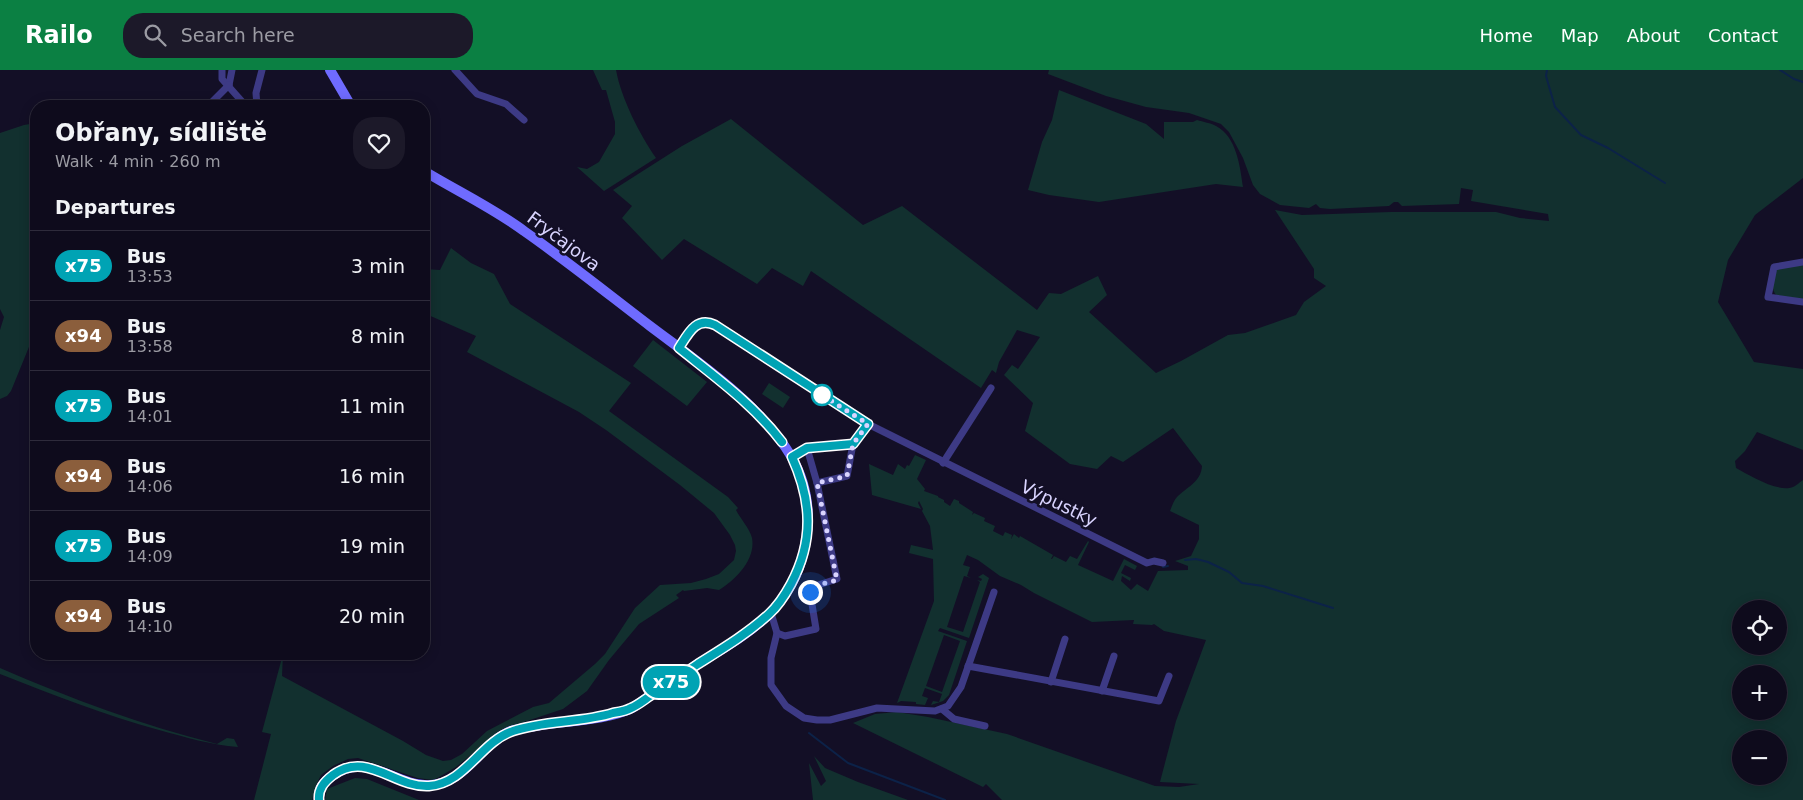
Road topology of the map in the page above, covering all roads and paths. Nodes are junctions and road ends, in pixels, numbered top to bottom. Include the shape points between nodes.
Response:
1 (222, 70) edge
2 (232, 70) edge
3 (262, 70) edge
4 (330, 70) edge
5 (455, 70) edge
6 (229, 85) junction
7 (214, 100) edge
8 (241, 100) edge
9 (257, 100) edge
10 (348, 100) edge
11 (524, 120) dead end
12 (430, 175) edge
13 (1803, 262) edge
14 (1803, 302) edge
15 (679, 348) junction
16 (991, 388) dead end
17 (868, 424) junction
18 (853, 444) junction
19 (807, 448) junction
20 (792, 457) junction
21 (943, 462) junction
22 (817, 483) junction
23 (1163, 563) dead end
24 (994, 592) dead end
25 (771, 613) junction
26 (777, 633) junction
27 (1065, 640) dead end
28 (1114, 656) dead end
29 (968, 666) junction
30 (1169, 676) dead end
31 (1051, 682) junction
32 (1102, 691) junction
33 (942, 709) junction
34 (985, 726) dead end
35 (318, 800) edge

1 - 6 street via 222,79
2 - 6 street
3 - 9 street
4 - 10 main road
5 - 11 street via 478,94 506,104
6 - 7 street
6 - 8 street
12 - 15 main road, Fryčajova via 523,229
13 - 14 street via 1774,267 1768,297
15 - 17 street via 695,326 707,321
15 - 20 main road, Fryčajova via 759,415
16 - 21 street
17 - 18 street
17 - 21 street, Výpustky
18 - 19 street
18 - 22 street via 847,476
19 - 20 street
19 - 22 street
20 - 25 main road, Fryčajova via 800,474 807,505 808,533 801,565
21 - 23 street, Výpustky via 1147,563
22 - 26 street via 837,580 815,586 810,592 816,629 785,636
24 - 29 street
25 - 26 street
25 - 35 main road, Fryčajova via 631,709 511,731 494,741 454,778 441,784 410,784 370,768 342,768 324,782
26 - 33 street via 771,658 771,685 786,706 804,718 830,720 877,708
27 - 31 street
28 - 32 street
29 - 31 street
29 - 33 street via 953,702
30 - 32 street via 1159,701
31 - 32 street
33 - 34 street via 954,720

